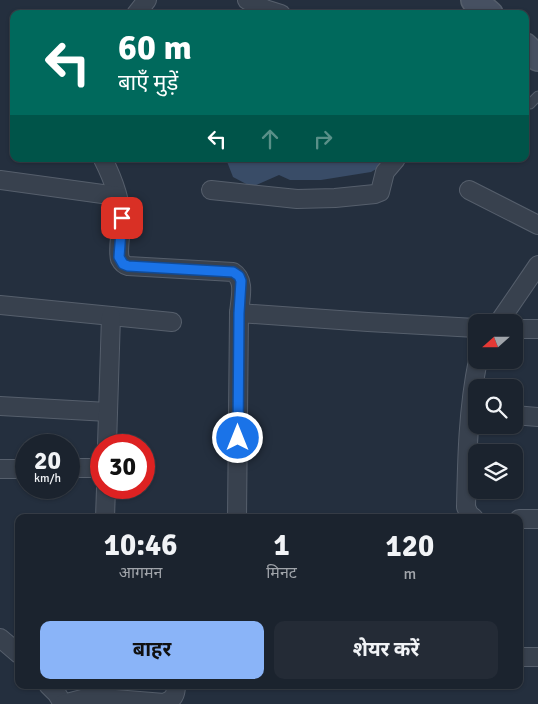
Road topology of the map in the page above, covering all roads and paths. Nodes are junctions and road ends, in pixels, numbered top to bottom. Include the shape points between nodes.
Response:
1 (147, 0) edge
2 (247, 0) edge
3 (474, 0) edge
4 (139, 10) edge
5 (268, 10) edge
6 (485, 10) edge
7 (538, 96) edge
8 (530, 104) dead end
9 (103, 162) edge
10 (393, 162) edge
11 (0, 180) edge
12 (210, 190) dead end
13 (469, 190) dead end
14 (118, 196) junction
15 (538, 225) edge
16 (538, 265) edge
17 (0, 305) edge
18 (239, 313) junction
19 (504, 314) edge
20 (111, 316) junction
21 (172, 322) dead end
22 (468, 328) edge
23 (523, 329) edge
24 (538, 329) edge
25 (0, 406) edge
26 (108, 412) junction
27 (523, 416) edge
28 (538, 417) edge
29 (468, 430) edge
30 (107, 434) edge
31 (15, 468) edge
32 (0, 469) edge
33 (106, 499) edge
34 (105, 514) edge
35 (237, 514) edge
36 (469, 514) edge
37 (523, 519) edge
38 (538, 519) edge
39 (0, 638) edge
40 (15, 651) edge
41 (523, 657) edge
42 (538, 658) edge
43 (52, 689) edge
44 (176, 689) edge
45 (99, 691) edge
46 (63, 704) edge

1 - 4 street
2 - 5 street
3 - 6 main road
7 - 8 lane
9 - 14 street
10 - 12 street via 385,172 380,192 376,194 297,199
11 - 14 street
13 - 15 street
14 - 18 street via 122,218 119,257 123,264 233,272 241,281
16 - 19 street
17 - 20 street
18 - 22 street
18 - 35 street
20 - 21 street
20 - 26 street
23 - 24 street
25 - 26 street
26 - 30 street
27 - 28 street
29 - 36 street via 466,508
31 - 32 street
33 - 34 street
37 - 38 street
39 - 40 street
41 - 42 street
43 - 46 street
44 - 45 street via 176,695 164,703
45 - 46 street via 90,697

